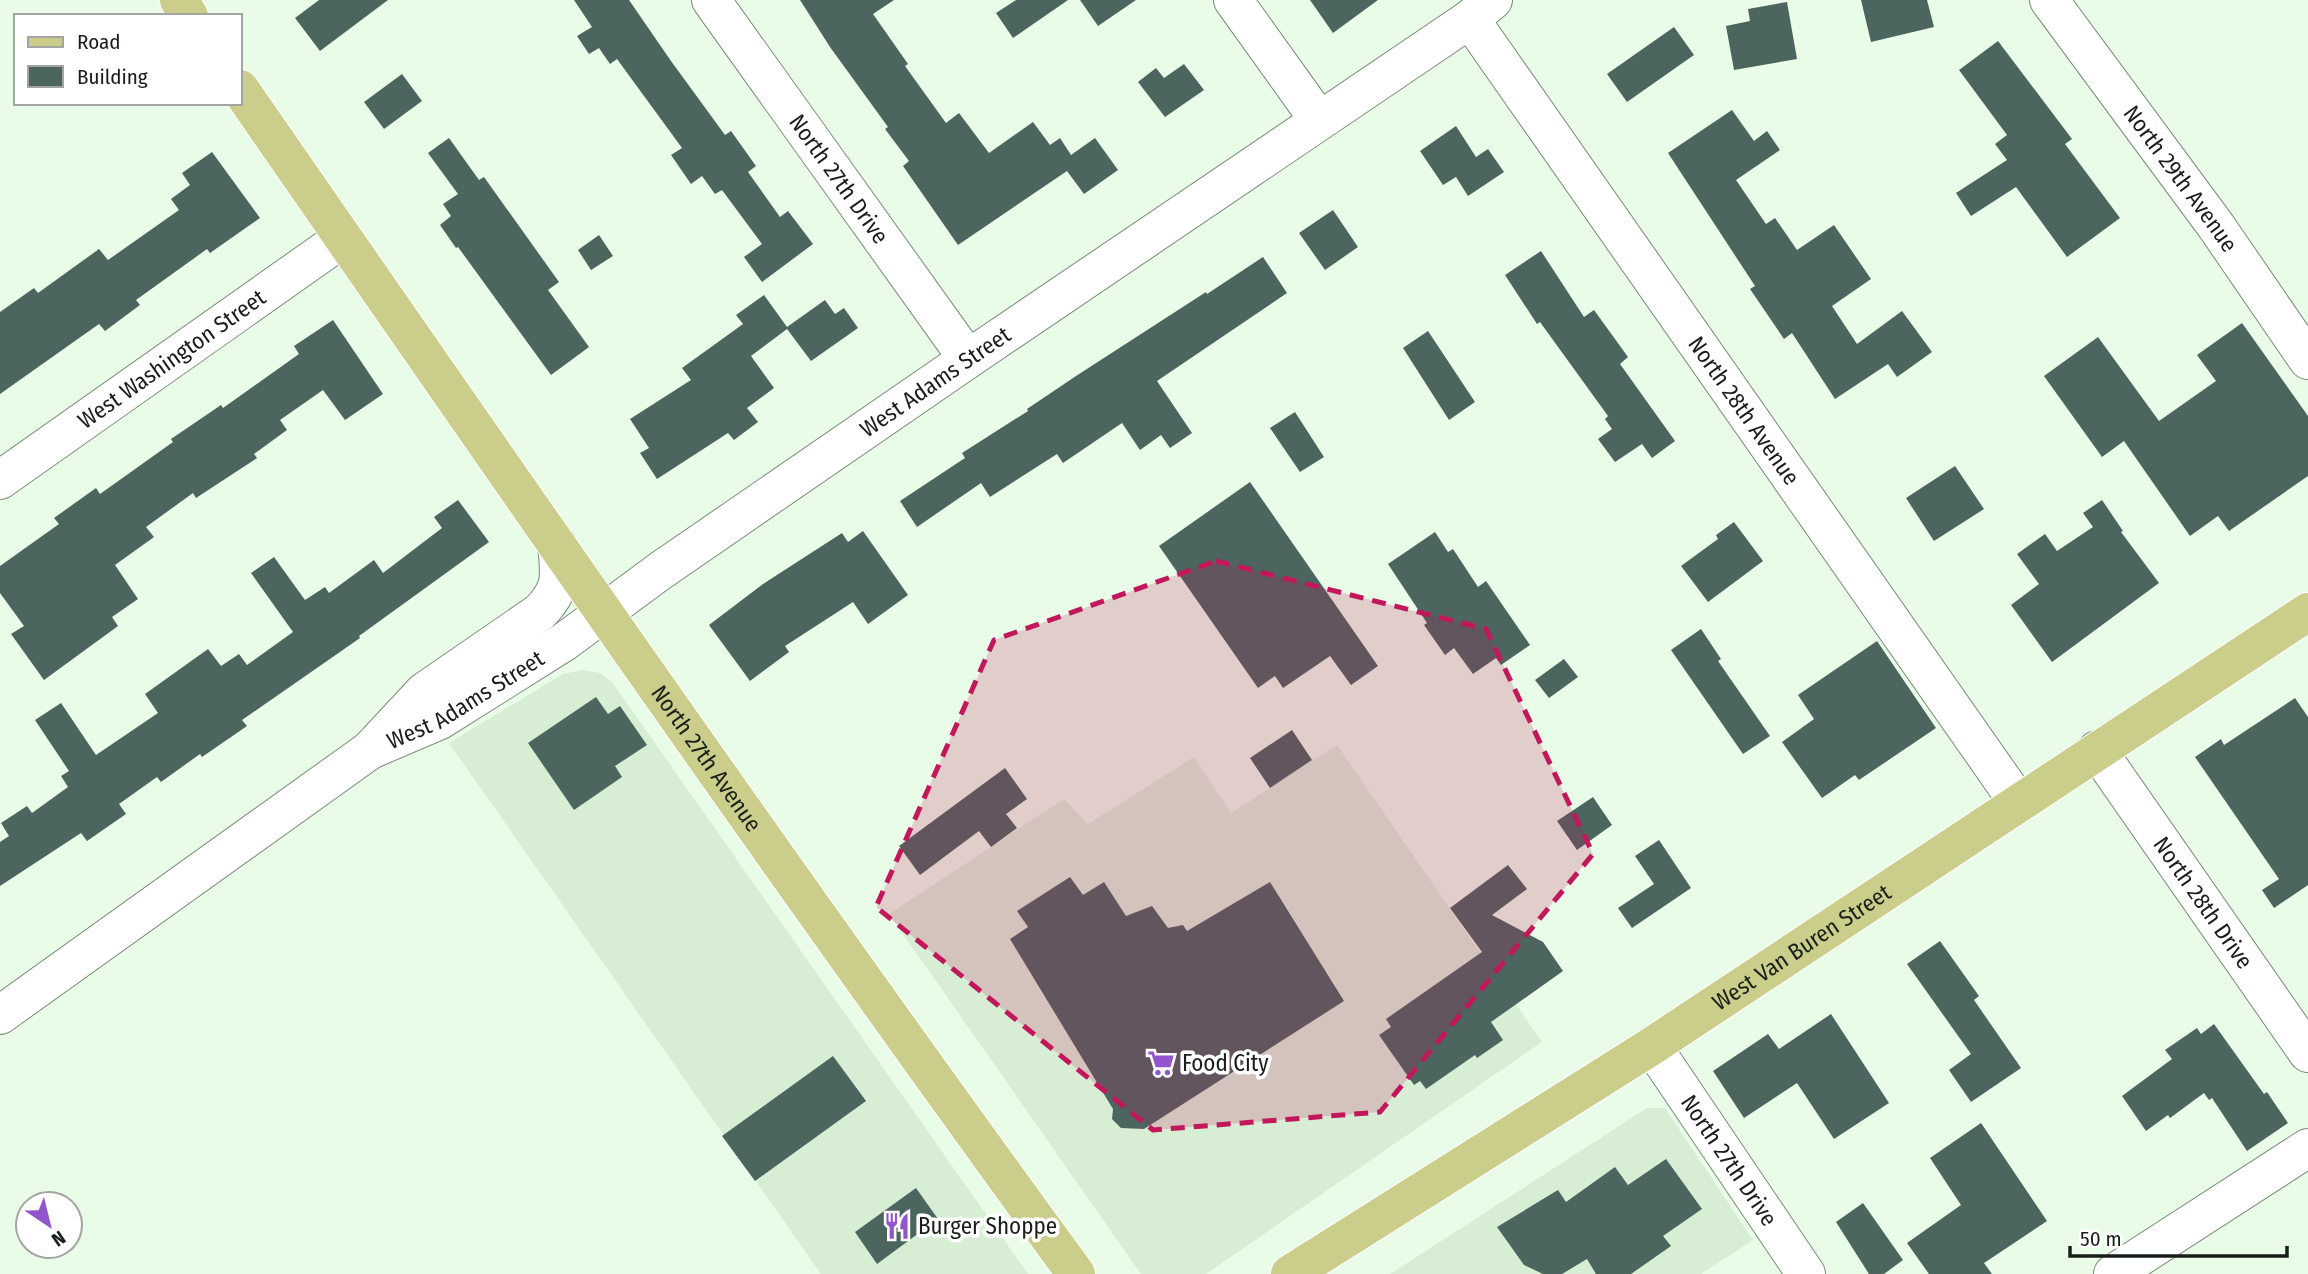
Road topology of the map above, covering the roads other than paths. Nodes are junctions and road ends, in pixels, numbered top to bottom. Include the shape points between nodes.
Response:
1 (711, 0) edge
2 (1233, 0) edge
3 (2049, 0) edge
4 (1481, 9) edge
5 (242, 92) edge
6 (1319, 120) junction
7 (343, 238) junction
8 (968, 359) junction
9 (2308, 360) edge
10 (0, 480) edge
11 (557, 545) junction
12 (605, 611) junction
13 (2308, 612) edge
14 (370, 750) junction
15 (2097, 750) junction
16 (2018, 802) junction
17 (0, 1015) edge
18 (1652, 1046) junction
19 (2308, 1053) edge
20 (2308, 1148) edge
21 (1076, 1274) edge
22 (1290, 1274) edge
23 (1806, 1274) edge
24 (2113, 1274) edge

1 - 8 street, North 27th Drive
2 - 6 street
3 - 9 street, North 29th Avenue via 2216,226
4 - 6 street, West Adams Street
4 - 16 street, North 28th Avenue via 1588,191
5 - 7 main road, North 27th Avenue
6 - 8 street, West Adams Street
7 - 10 street, West Washington Street
7 - 11 main road, North 27th Avenue
8 - 12 street, West Adams Street
11 - 12 main road, North 27th Avenue
11 - 14 street, West Adams Street via 558,586 553,598 540,612 424,692
12 - 14 street, West Adams Street via 440,720
12 - 21 main road, North 27th Avenue
13 - 15 main road, West Van Buren Street
14 - 17 street, West Adams Street
15 - 16 main road, West Van Buren Street
15 - 19 street, North 28th Drive
16 - 18 main road, West Van Buren Street
18 - 22 main road, West Van Buren Street
18 - 23 street, North 27th Drive
20 - 24 street

